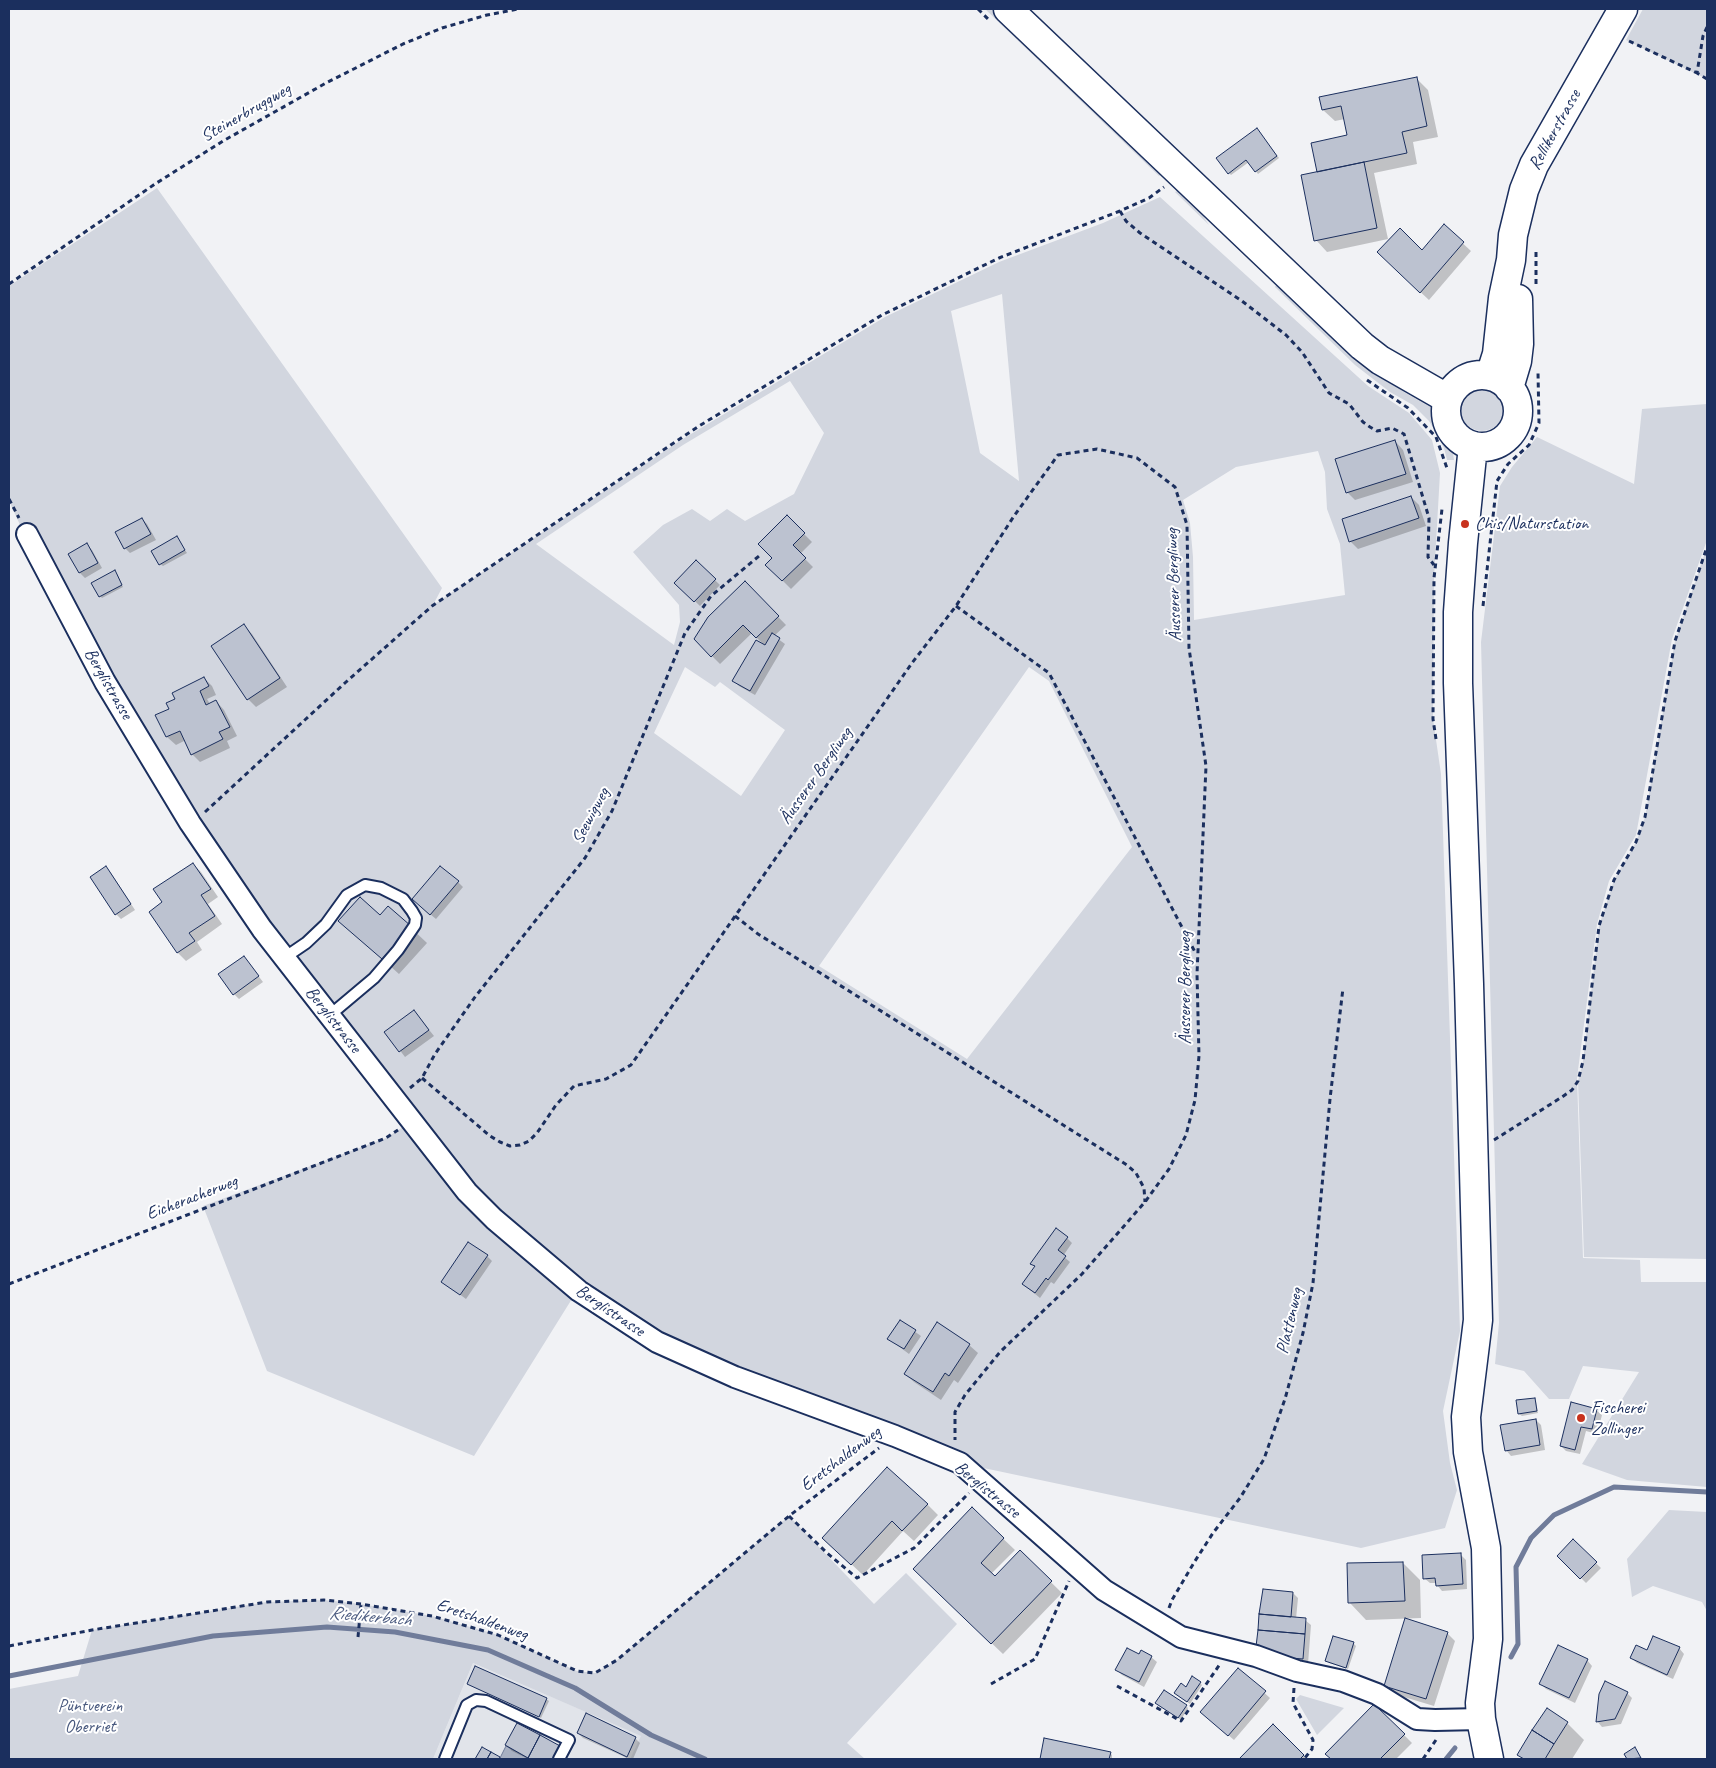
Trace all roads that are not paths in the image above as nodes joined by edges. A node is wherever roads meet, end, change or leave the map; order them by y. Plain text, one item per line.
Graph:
1 (1008, 9) edge
2 (1623, 9) edge
3 (1500, 382) junction
4 (1448, 399) junction
5 (1474, 446) junction
6 (27, 534) dead end
7 (284, 958) junction
8 (330, 1015) junction
9 (1481, 1719) junction
10 (445, 1759) edge
11 (559, 1759) edge
12 (1489, 1759) edge

1 - 4 main road
2 - 3 main road, Rellikerstrasse
3 - 4 main road
3 - 5 main road
4 - 5 main road
5 - 9 main road
6 - 7 street, Berglistrasse
7 - 8 street, Berglistrasse
7 - 8 lane
8 - 9 street, Berglistrasse
9 - 12 main road
10 - 11 lane

